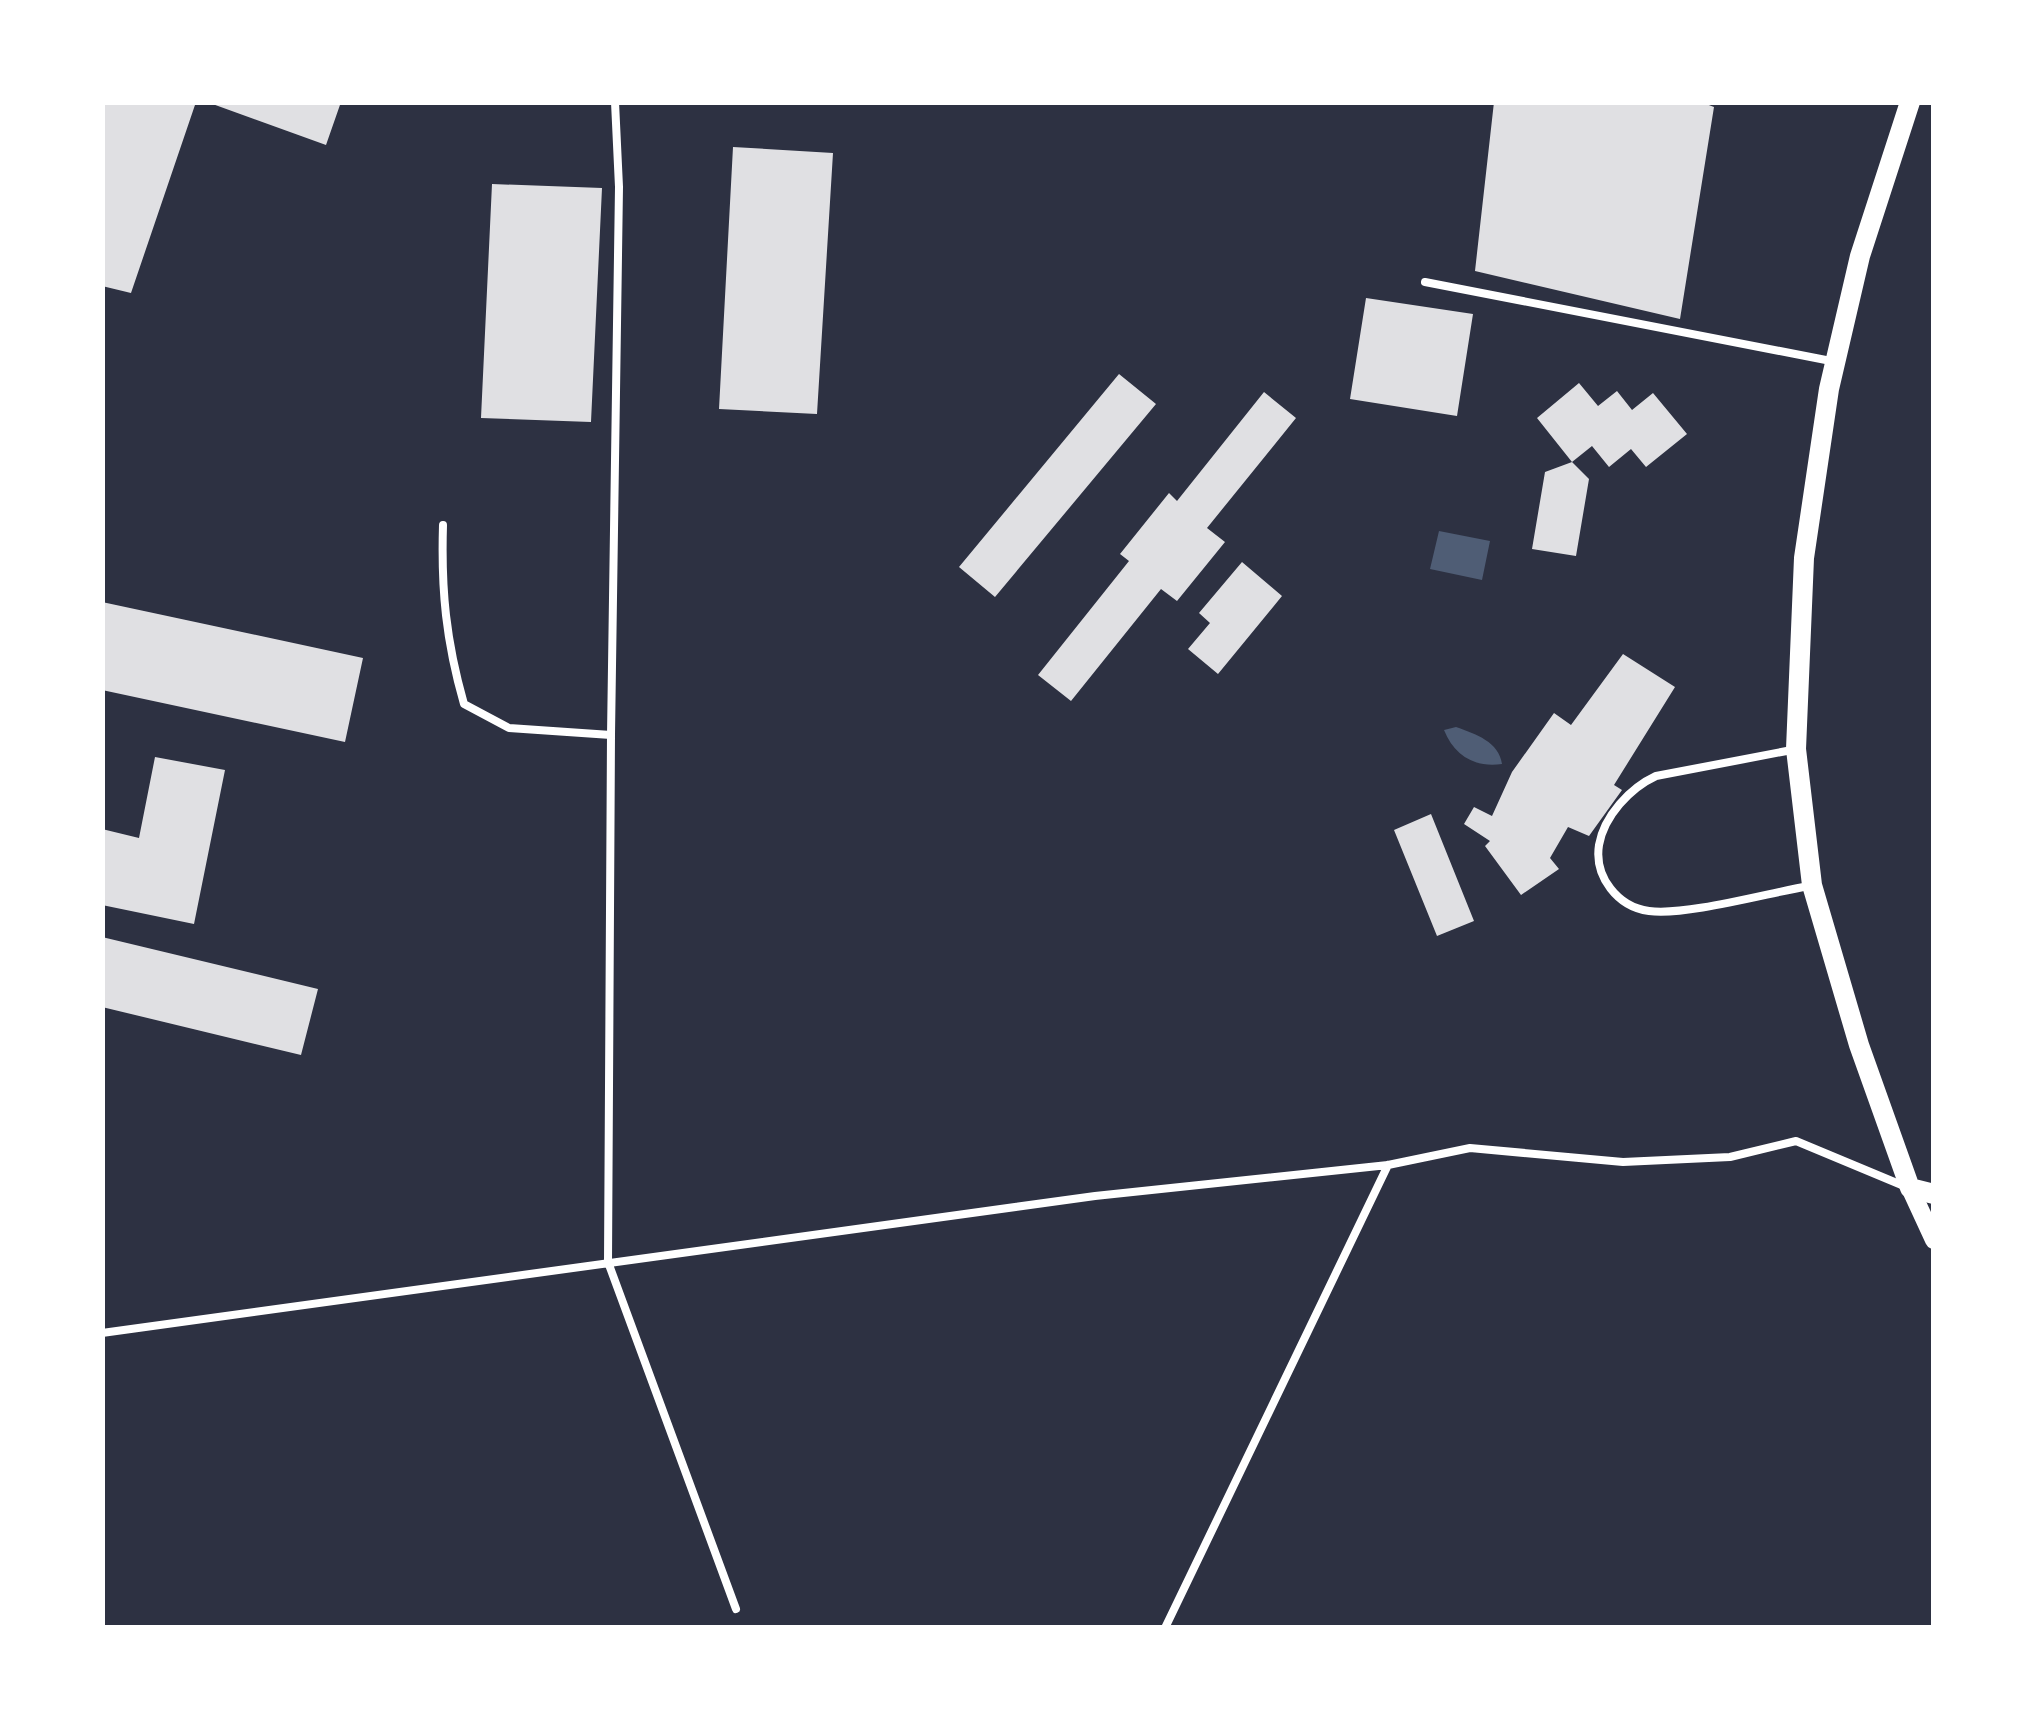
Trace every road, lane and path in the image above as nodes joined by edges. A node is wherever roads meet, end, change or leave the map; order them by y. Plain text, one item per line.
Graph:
1 (614, 102) edge
2 (1910, 102) edge
3 (1425, 282) dead end
4 (1836, 362) junction
5 (443, 525) dead end
6 (611, 735) junction
7 (1796, 750) junction
8 (1812, 885) junction
9 (1388, 1166) junction
10 (1910, 1188) junction
11 (1934, 1194) edge
12 (1934, 1240) edge
13 (608, 1262) junction
14 (102, 1333) edge
15 (736, 1608) dead end
16 (1165, 1628) edge

1 - 6 lane
2 - 4 main road
3 - 4 lane
4 - 7 main road
5 - 6 lane
6 - 13 lane
7 - 8 main road
7 - 8 lane
8 - 10 main road
9 - 10 lane
9 - 13 lane
9 - 16 lane
10 - 11 main road
10 - 12 street
13 - 14 lane
13 - 15 lane

